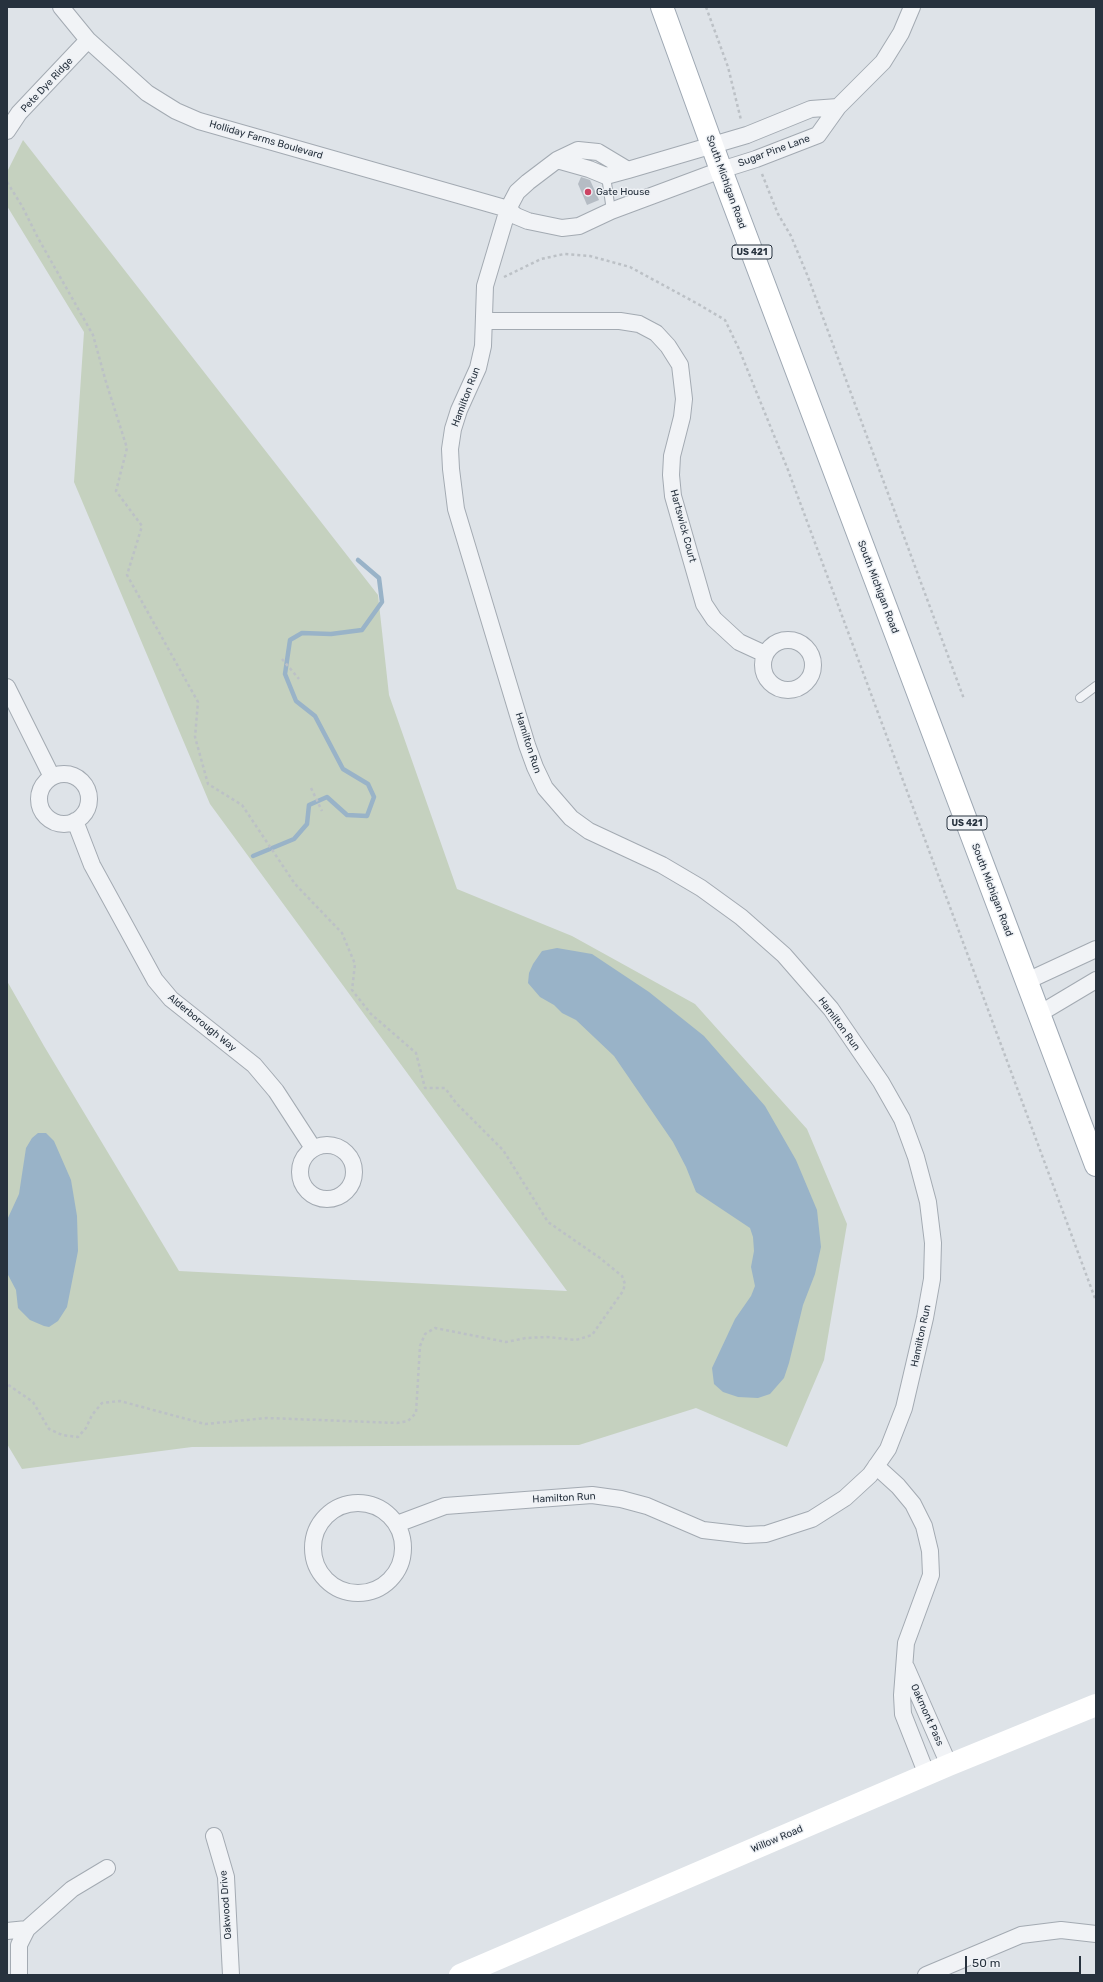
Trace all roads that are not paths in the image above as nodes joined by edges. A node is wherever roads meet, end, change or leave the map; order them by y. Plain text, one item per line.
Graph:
1 (61, 7) edge
2 (662, 7) edge
3 (912, 7) edge
4 (88, 40) junction
5 (838, 107) junction
6 (7, 131) edge
7 (712, 145) junction
8 (611, 158) junction
9 (557, 160) junction
10 (628, 170) junction
11 (721, 170) junction
12 (606, 176) junction
13 (508, 209) junction
14 (611, 211) junction
15 (485, 322) junction
16 (765, 654) dead end
17 (1096, 686) edge
18 (7, 687) edge
19 (1080, 698) dead end
20 (52, 777) junction
21 (75, 821) junction
22 (1096, 949) edge
23 (1096, 980) edge
24 (1027, 982) junction
25 (1039, 1014) junction
26 (314, 1148) dead end
27 (1096, 1165) edge
28 (876, 1466) junction
29 (397, 1524) junction
30 (905, 1666) junction
31 (1096, 1705) edge
32 (949, 1765) junction
33 (927, 1775) junction
34 (214, 1836) dead end
35 (107, 1868) dead end
36 (27, 1929) junction
37 (7, 1931) edge
38 (1096, 1934) edge
39 (19, 1975) edge
40 (231, 1975) edge
41 (460, 1975) edge
42 (926, 1975) edge

1 - 4 street, Holliday Farms Boulevard
2 - 7 main road, South Michigan Road / US 421
3 - 5 street, Sugar Pine Lane
4 - 6 street, Pete Dye Ridge
4 - 13 street, Holliday Farms Boulevard
5 - 7 street
5 - 11 street, Sugar Pine Lane
7 - 10 street
7 - 11 main road, South Michigan Road / US 421
8 - 9 street
8 - 10 street
8 - 12 lane
9 - 12 street
9 - 13 street
10 - 12 street
11 - 14 street, Holliday Farms Boulevard
11 - 24 main road, South Michigan Road / US 421
12 - 14 lane
13 - 14 street, Holliday Farms Boulevard
13 - 15 street, Hamilton Run
15 - 16 street, Hartswick Court
15 - 28 street, Hamilton Run
17 - 19 lane
18 - 20 street
20 - 21 street
20 - 21 street
21 - 26 street, Alderborough Way
22 - 24 street
23 - 25 street
24 - 25 main road, South Michigan Road / US 421
25 - 27 main road, South Michigan Road / US 421
28 - 29 street, Hamilton Run
28 - 30 street, Oakmont Pass
29 - 29 street
30 - 32 street, Oakmont Pass
30 - 33 street, Oakmont Pass
31 - 32 main road, Willow Road
32 - 33 main road, Willow Road
33 - 41 main road, Willow Road
34 - 40 street, Oakwood Drive
35 - 36 street
36 - 37 street
36 - 39 street
38 - 42 street

